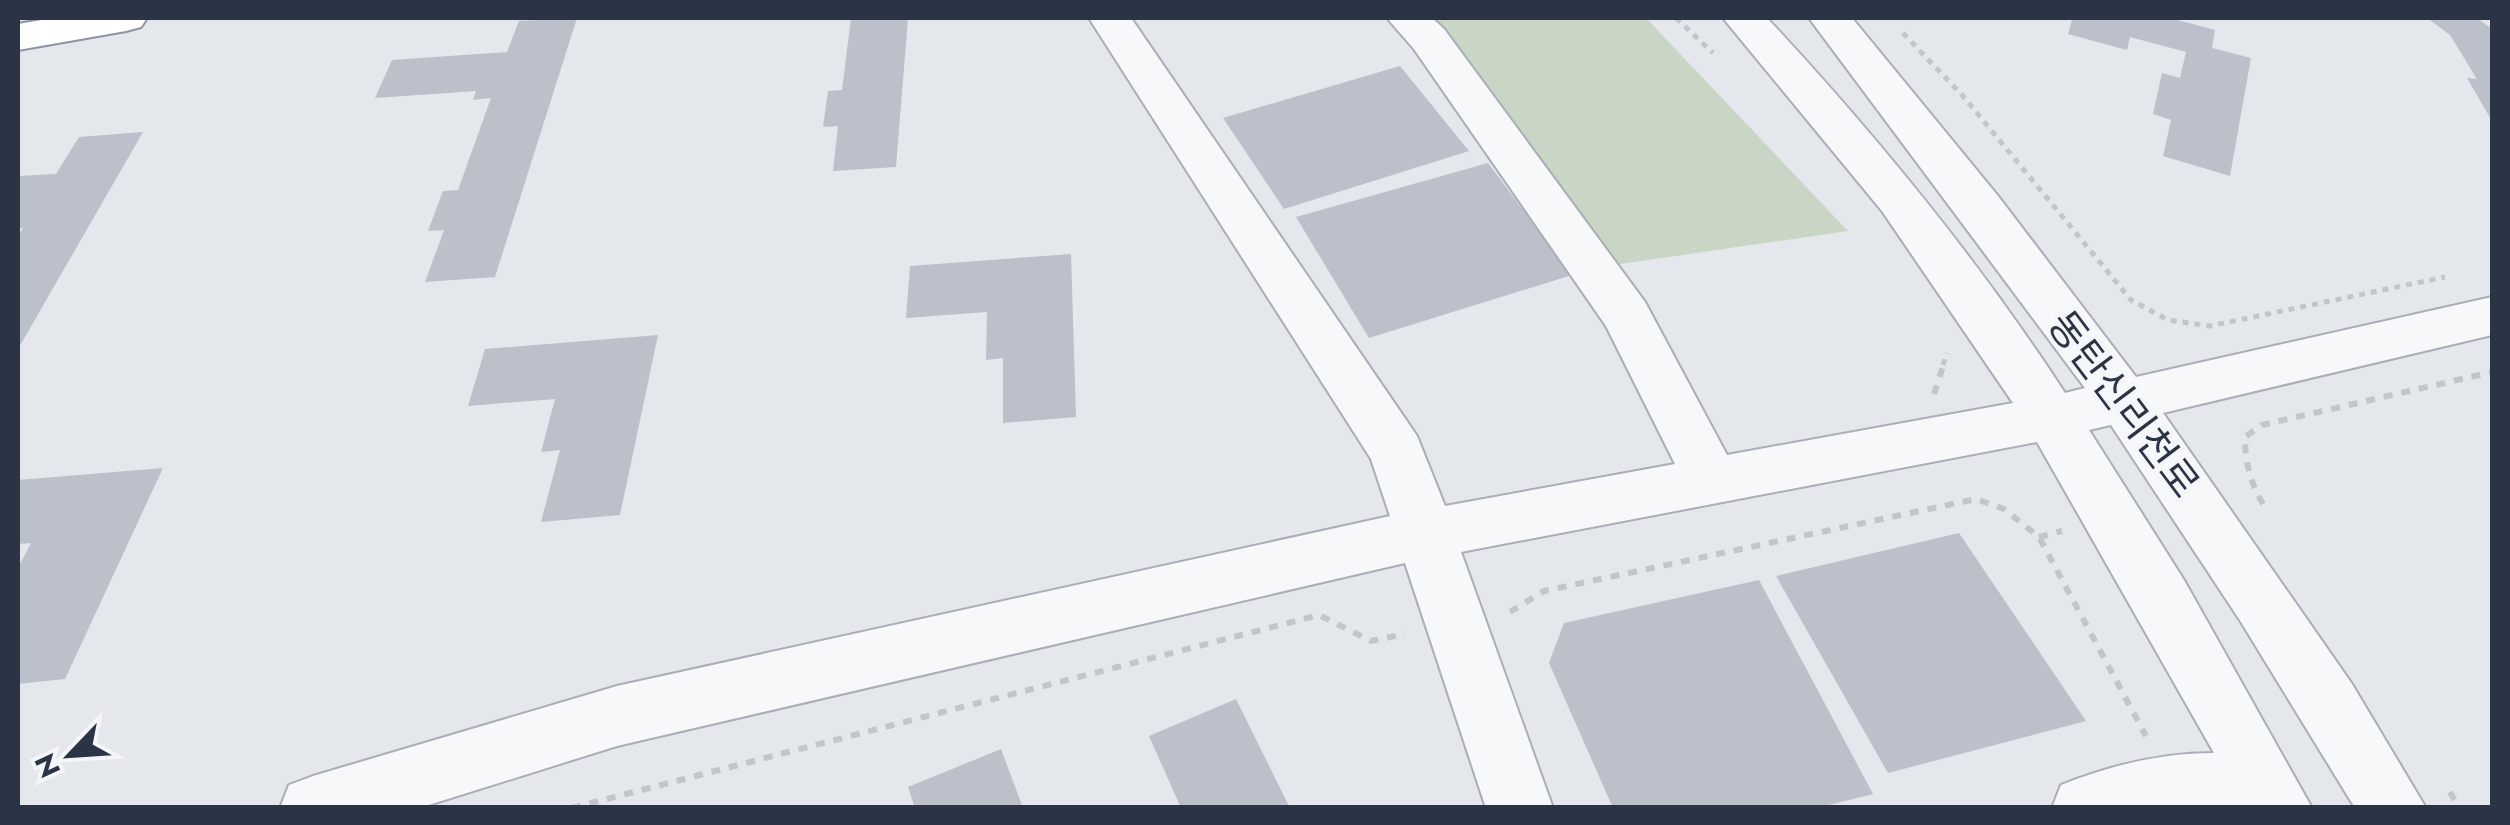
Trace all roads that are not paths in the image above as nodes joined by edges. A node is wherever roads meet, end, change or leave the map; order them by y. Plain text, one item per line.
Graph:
1 (78, 18) edge
2 (126, 18) edge
3 (1110, 18) edge
4 (1408, 18) edge
5 (1830, 18) edge
6 (18, 34) edge
7 (1730, 37) edge
8 (2492, 316) edge
9 (2125, 402) junction
10 (2049, 418) junction
11 (1712, 480) junction
12 (1423, 532) junction
13 (2272, 796) edge
14 (313, 808) edge
15 (1520, 808) edge
16 (2085, 808) edge
17 (2393, 808) edge

1 - 6 highway
2 - 6 highway
3 - 12 street
4 - 11 street
5 - 9 street, 동탄신리천로
7 - 10 street, 동탄신리천로
8 - 9 street
9 - 10 street
9 - 17 street, 동탄신리천로
10 - 11 street
10 - 13 street, 동탄신리천로
11 - 12 street
12 - 14 street
12 - 15 street
13 - 16 street

